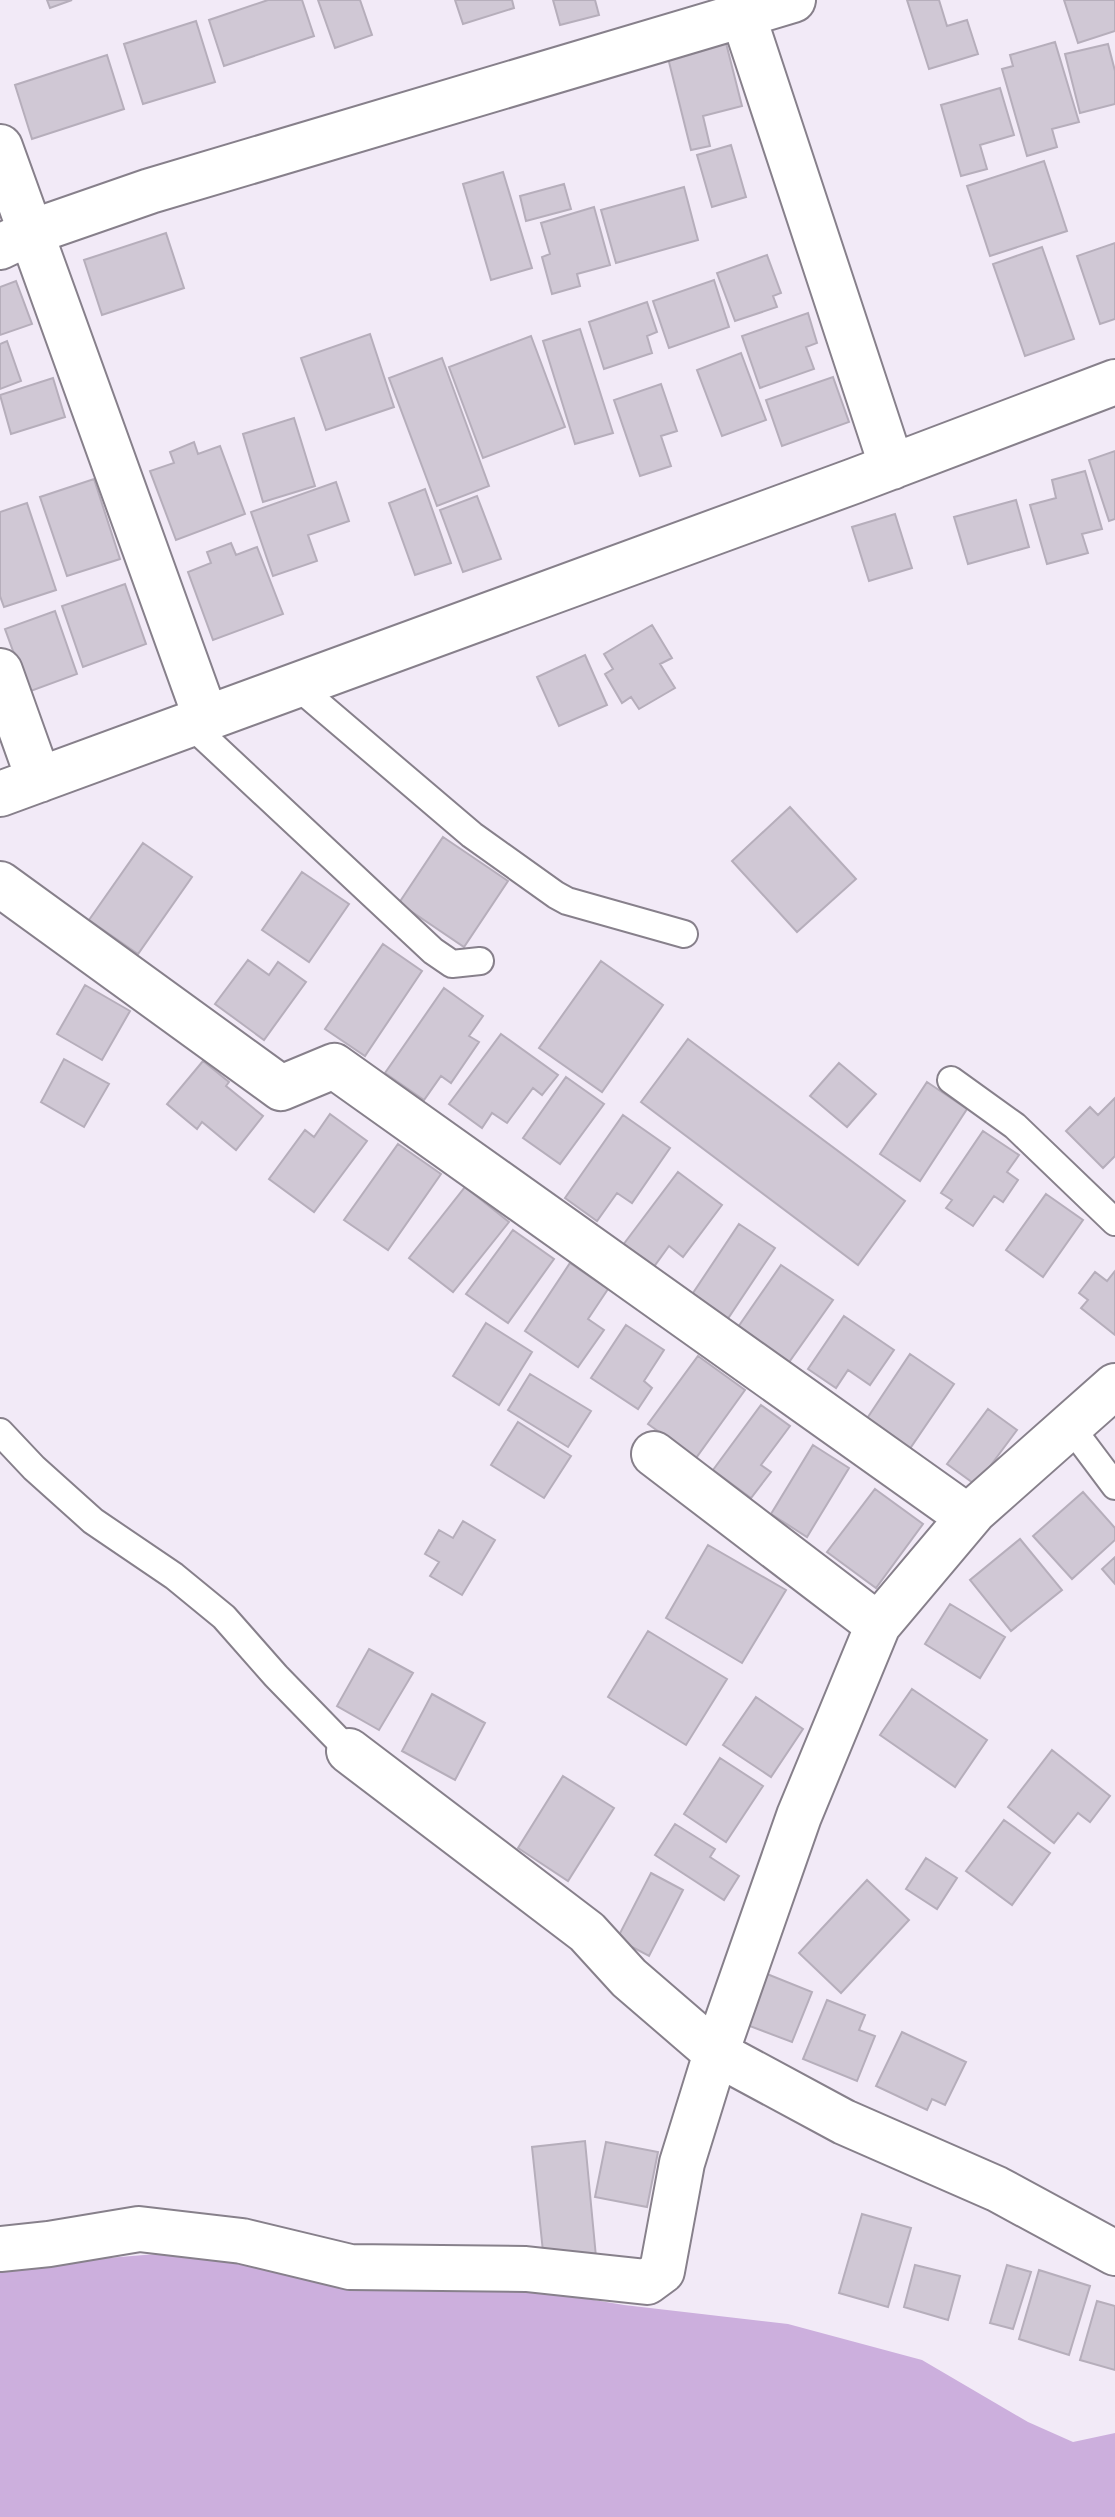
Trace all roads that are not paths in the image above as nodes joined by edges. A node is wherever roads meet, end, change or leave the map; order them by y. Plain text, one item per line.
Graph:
1 (793, 0) edge
2 (741, 8) edge
3 (0, 147) edge
4 (15, 240) edge
5 (1115, 382) edge
6 (892, 467) junction
7 (0, 671) edge
8 (296, 685) junction
9 (198, 721) junction
10 (19, 787) edge
11 (0, 884) edge
12 (684, 934) dead end
13 (480, 961) dead end
14 (951, 1080) dead end
15 (1115, 1222) edge
16 (1115, 1386) edge
17 (1070, 1426) junction
18 (0, 1432) edge
19 (654, 1454) dead end
20 (1115, 1486) edge
21 (968, 1517) junction
22 (878, 1625) junction
23 (349, 1751) joint
24 (716, 2053) junction
25 (0, 2249) edge
26 (1115, 2253) edge

1 - 2 street
2 - 4 street
2 - 6 street
3 - 4 street
4 - 9 street
5 - 6 street
6 - 8 street
7 - 10 street
8 - 9 street
8 - 12 lane
9 - 10 street
9 - 13 lane
11 - 21 street
14 - 15 lane
16 - 17 street
17 - 20 lane
17 - 21 street
18 - 23 lane
19 - 22 street
21 - 22 street
22 - 24 street
23 - 24 street
24 - 25 street
24 - 26 street

